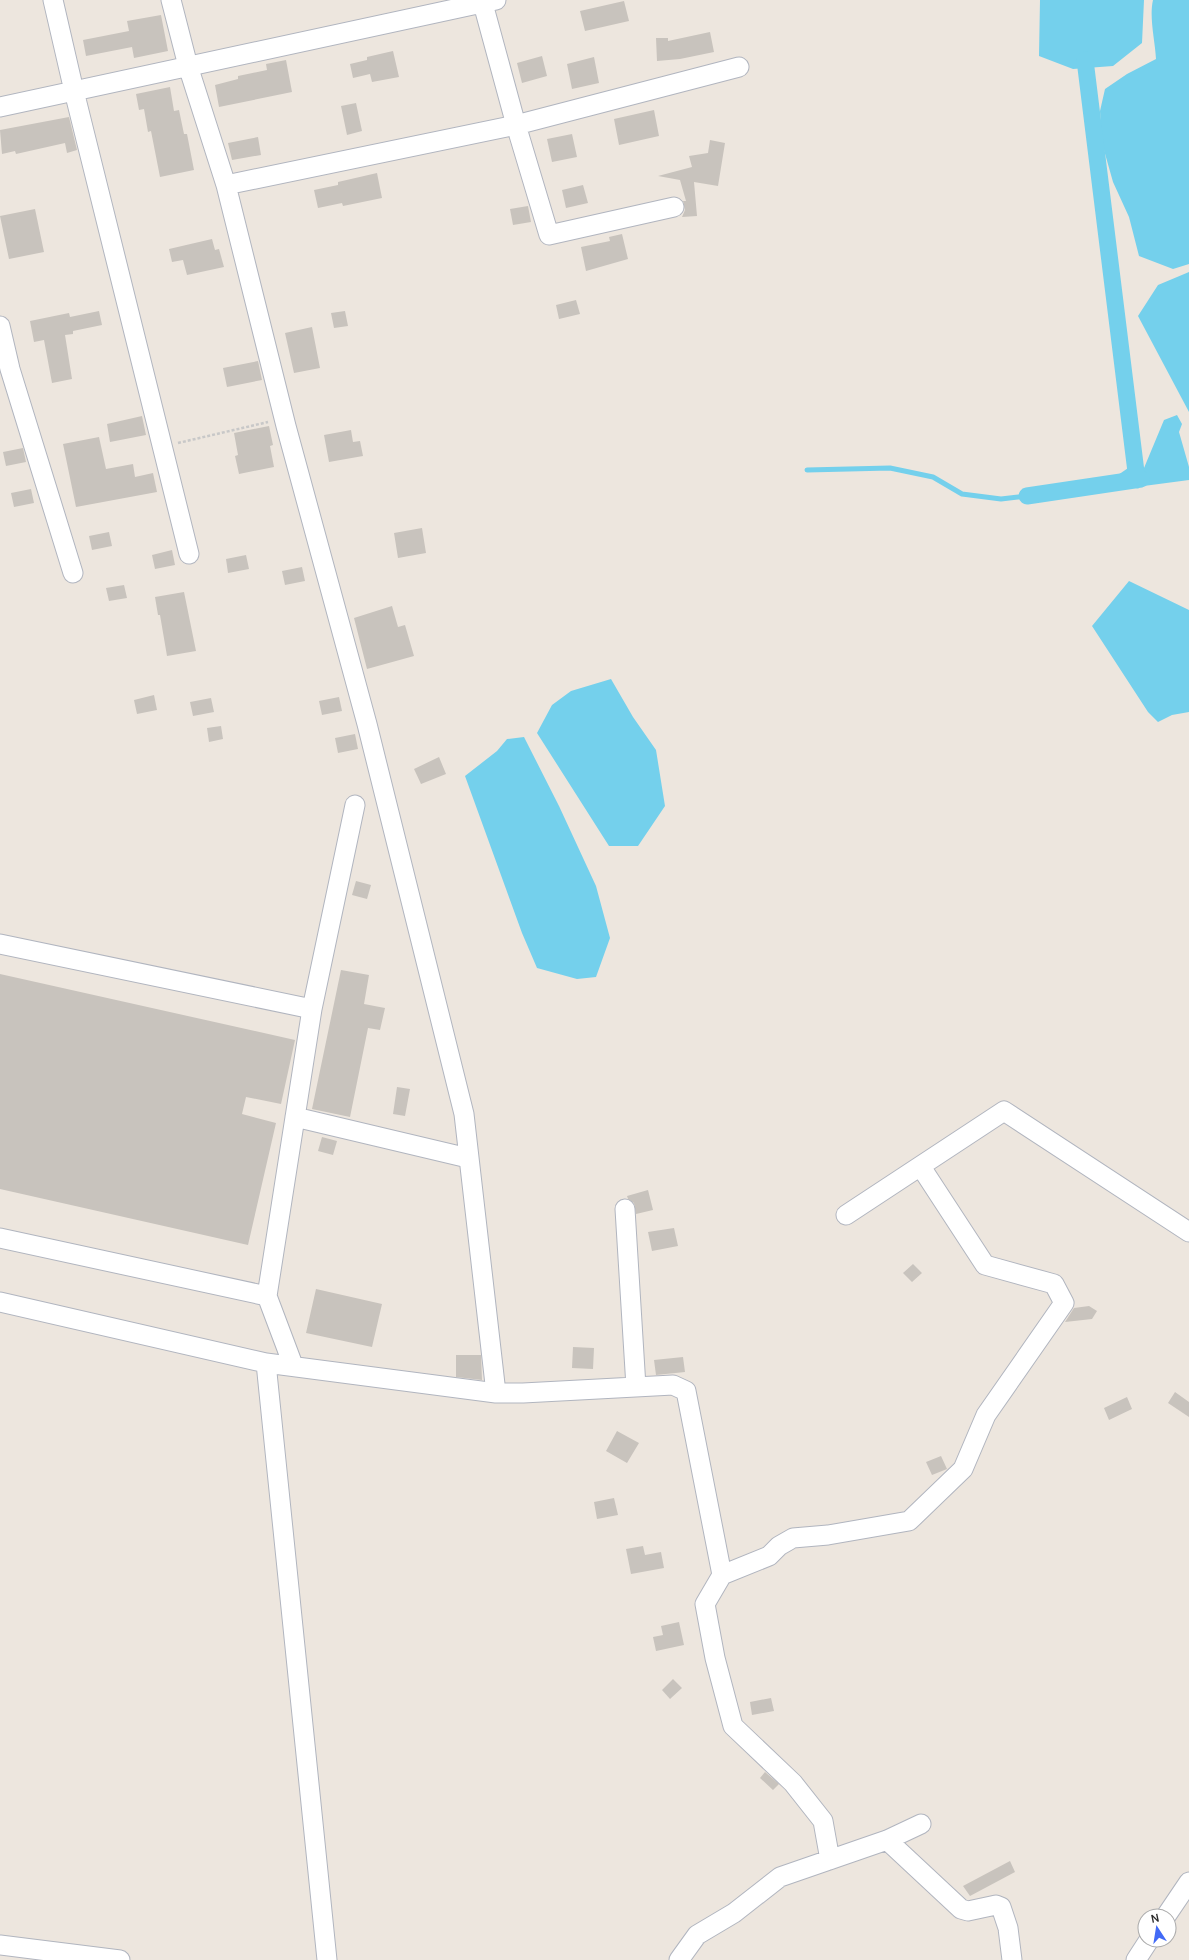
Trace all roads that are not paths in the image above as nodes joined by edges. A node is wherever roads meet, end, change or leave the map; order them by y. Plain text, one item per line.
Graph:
1 (53, 0) edge
2 (171, 0) edge
3 (487, 1) edge
4 (188, 66) junction
5 (739, 67) dead end
6 (74, 91) junction
7 (0, 106) edge
8 (516, 125) junction
9 (226, 185) junction
10 (674, 207) dead end
11 (0, 326) edge
12 (5, 372) edge
13 (189, 554) dead end
14 (72, 573) dead end
15 (354, 805) dead end
16 (0, 944) edge
17 (312, 1009) junction
18 (295, 1117) junction
19 (468, 1158) junction
20 (921, 1167) junction
21 (625, 1209) dead end
22 (846, 1215) dead end
23 (1189, 1232) edge
24 (0, 1238) edge
25 (267, 1296) junction
26 (0, 1302) edge
27 (266, 1363) junction
28 (293, 1366) junction
29 (636, 1387) junction
30 (496, 1393) junction
31 (722, 1575) junction
32 (921, 1824) dead end
33 (887, 1840) junction
34 (830, 1860) junction
35 (1189, 1882) edge
36 (1171, 1908) edge
37 (0, 1945) edge
38 (1144, 1948) edge
39 (120, 1960) edge
40 (327, 1960) edge
41 (679, 1960) edge
42 (1012, 1960) edge
43 (1136, 1960) edge

1 - 6 street
2 - 4 street
3 - 4 street
3 - 8 street
4 - 6 street
4 - 9 street
5 - 8 street
6 - 7 street
6 - 13 street
8 - 9 street
8 - 10 street
9 - 19 street
11 - 12 street
12 - 14 street
15 - 17 street
16 - 17 street
17 - 18 street
18 - 19 street
18 - 25 street
19 - 30 street
20 - 22 street
20 - 23 street
20 - 31 street
21 - 29 street
24 - 25 street
25 - 28 street
26 - 27 street
27 - 28 street
27 - 40 street
28 - 30 street
29 - 30 street
29 - 31 street
31 - 34 street
32 - 33 street
33 - 34 street
33 - 42 street
34 - 41 street
35 - 36 street
37 - 39 street
38 - 43 street

